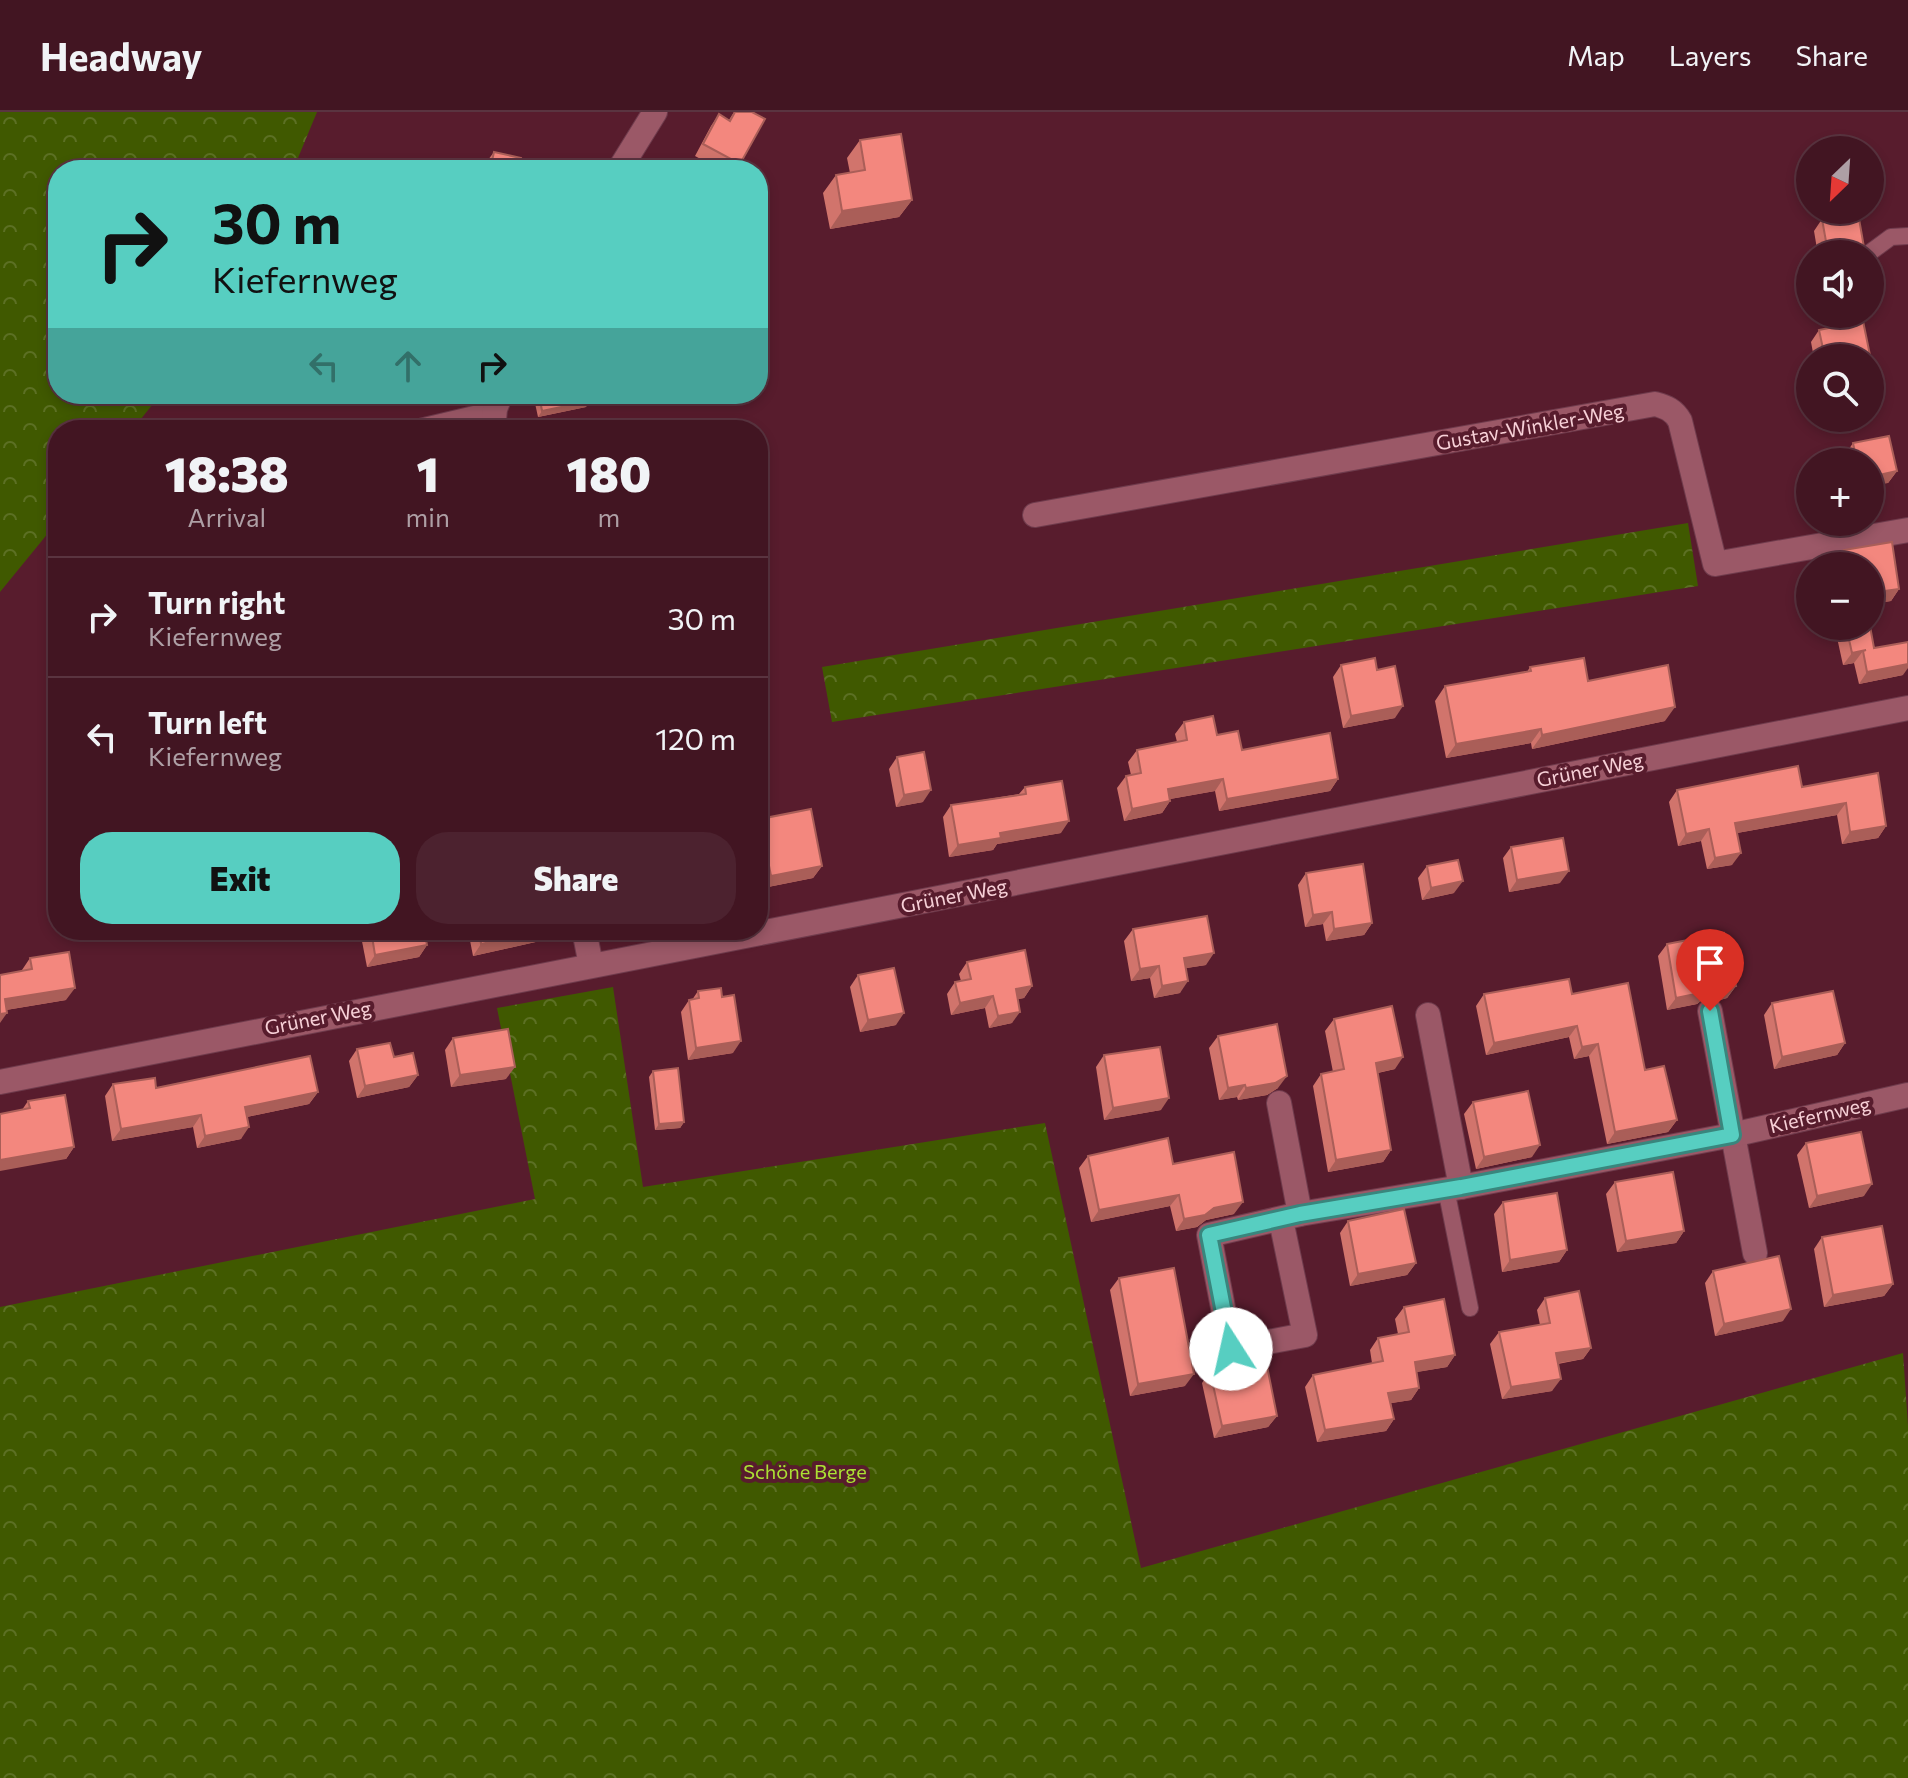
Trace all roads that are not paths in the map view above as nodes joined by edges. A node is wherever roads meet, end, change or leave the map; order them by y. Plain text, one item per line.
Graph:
1 (655, 112) edge
2 (625, 160) edge
3 (1908, 236) edge
4 (1884, 242) edge
5 (497, 411) edge
6 (454, 420) edge
7 (1035, 515) dead end
8 (1908, 530) edge
9 (1908, 708) edge
10 (768, 930) edge
11 (586, 940) edge
12 (719, 940) edge
13 (591, 965) junction
14 (1710, 1011) dead end
15 (1428, 1015) dead end
16 (0, 1082) edge
17 (1908, 1095) edge
18 (1279, 1103) dead end
19 (1732, 1135) junction
20 (1454, 1188) junction
21 (1290, 1217) junction
22 (1755, 1253) dead end
23 (1470, 1308) dead end

1 - 2 street
3 - 4 lane
5 - 6 lane
7 - 8 street, Gustav-Winkler-Weg
9 - 10 street, Grüner Weg
11 - 13 street
12 - 13 street, Grüner Weg
13 - 16 street, Grüner Weg
14 - 19 street
15 - 20 street
17 - 19 street, Kiefernweg
18 - 21 street, Kiefernweg
19 - 20 street, Kiefernweg
19 - 22 street
20 - 21 street, Kiefernweg
20 - 23 lane
21 - 21 street, Kiefernweg

